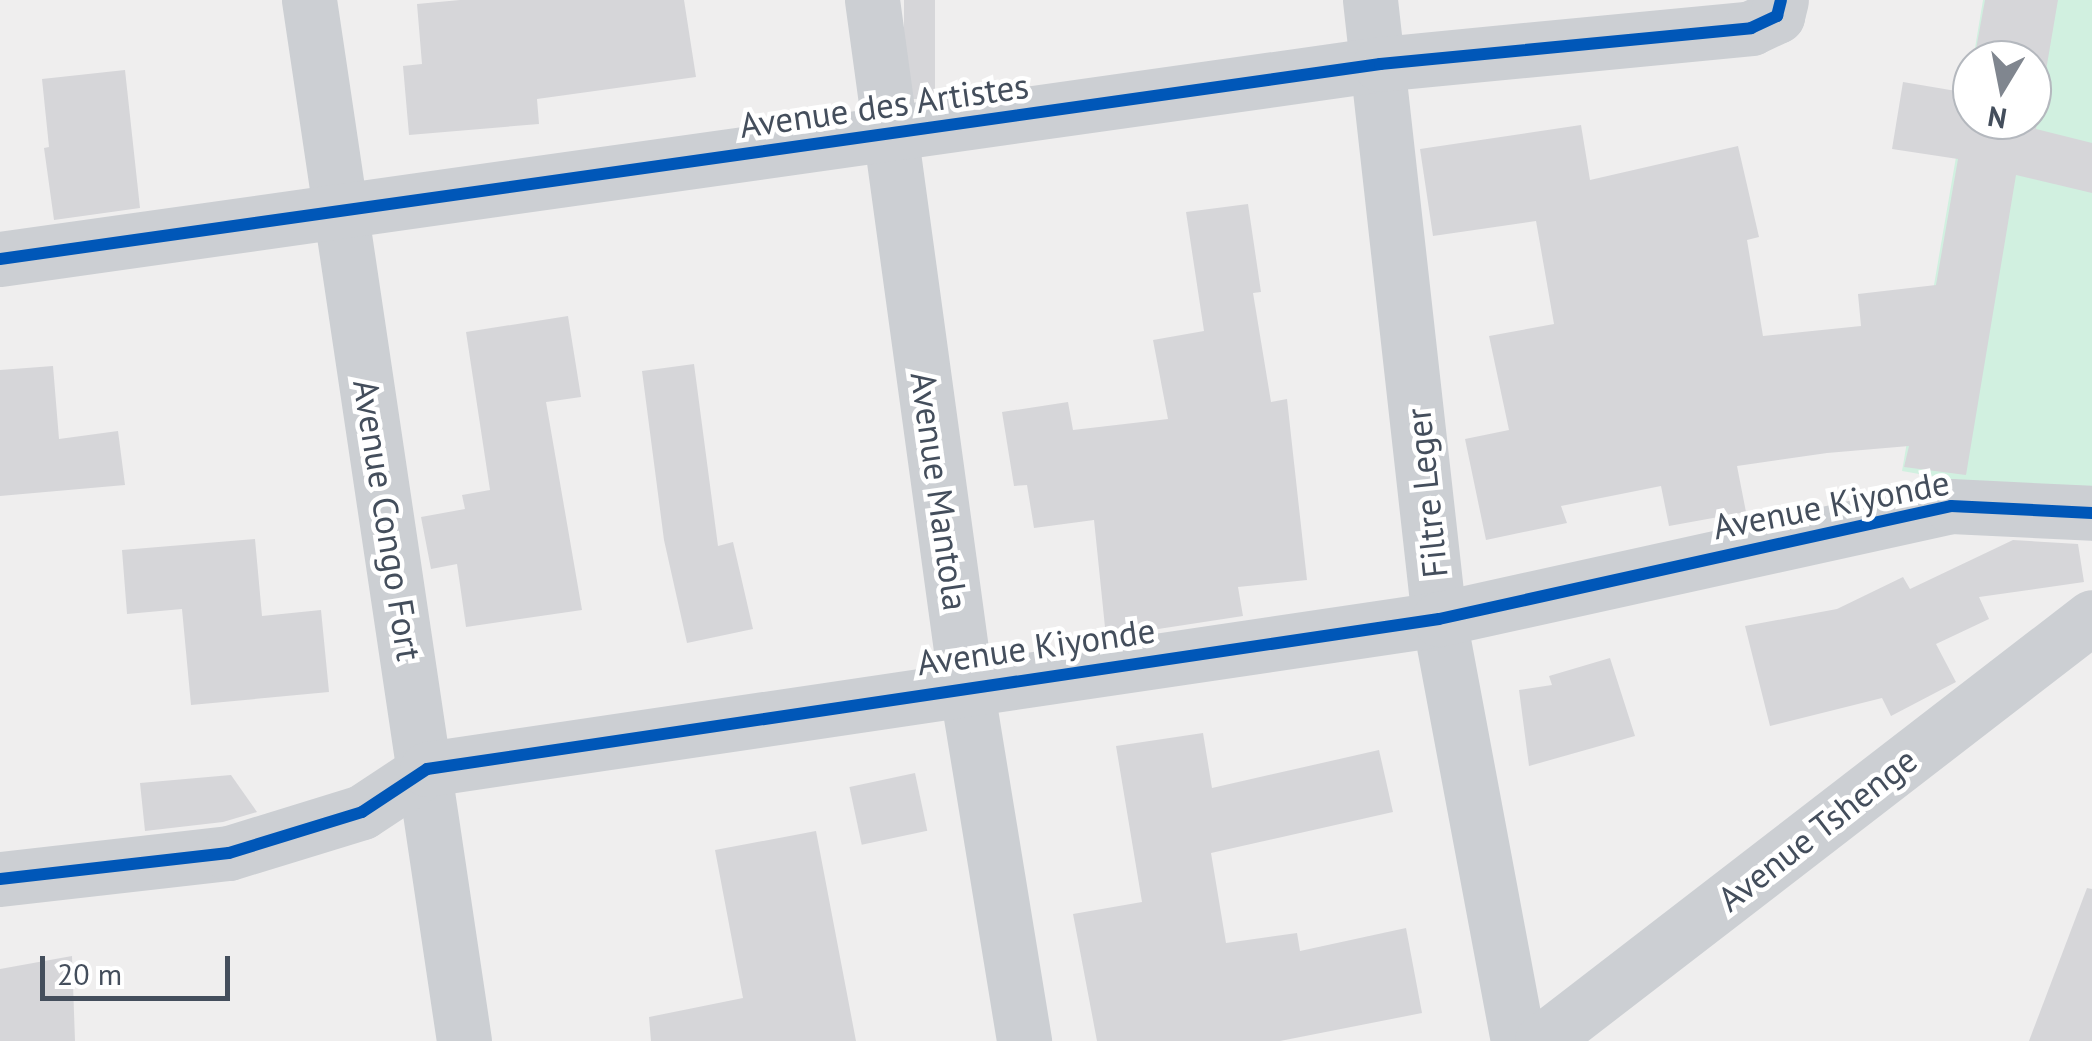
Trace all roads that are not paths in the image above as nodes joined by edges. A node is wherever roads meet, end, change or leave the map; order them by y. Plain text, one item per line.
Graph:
1 (309, 0) edge
2 (872, 0) edge
3 (1370, 0) edge
4 (1779, 8) edge
5 (1380, 64) junction
6 (890, 135) junction
7 (339, 212) junction
8 (0, 259) edge
9 (2092, 513) edge
10 (2092, 617) edge
11 (1440, 619) junction
12 (966, 686) junction
13 (427, 768) junction
14 (0, 880) edge
15 (464, 1041) edge
16 (1024, 1041) edge
17 (1518, 1041) edge
18 (1542, 1041) edge

1 - 7 street, Avenue Congo Fort
2 - 6 street, Avenue Mantola
3 - 5 street, Filtre Leger
4 - 5 street, Avenue des Artistes
5 - 6 street, Avenue des Artistes
5 - 11 street, Filtre Leger
6 - 7 street, Avenue des Artistes
6 - 12 street, Avenue Mantola
7 - 8 street, Avenue des Artistes
7 - 13 street, Avenue Congo Fort
9 - 11 street, Avenue Kiyonde
10 - 18 street, Avenue Tshenge
11 - 12 street, Avenue Kiyonde
11 - 17 street, Filtre Leger
12 - 13 street, Avenue Kiyonde
12 - 16 street, Avenue Mantola
13 - 14 street, Avenue Kiyonde
13 - 15 street, Avenue Congo Fort

